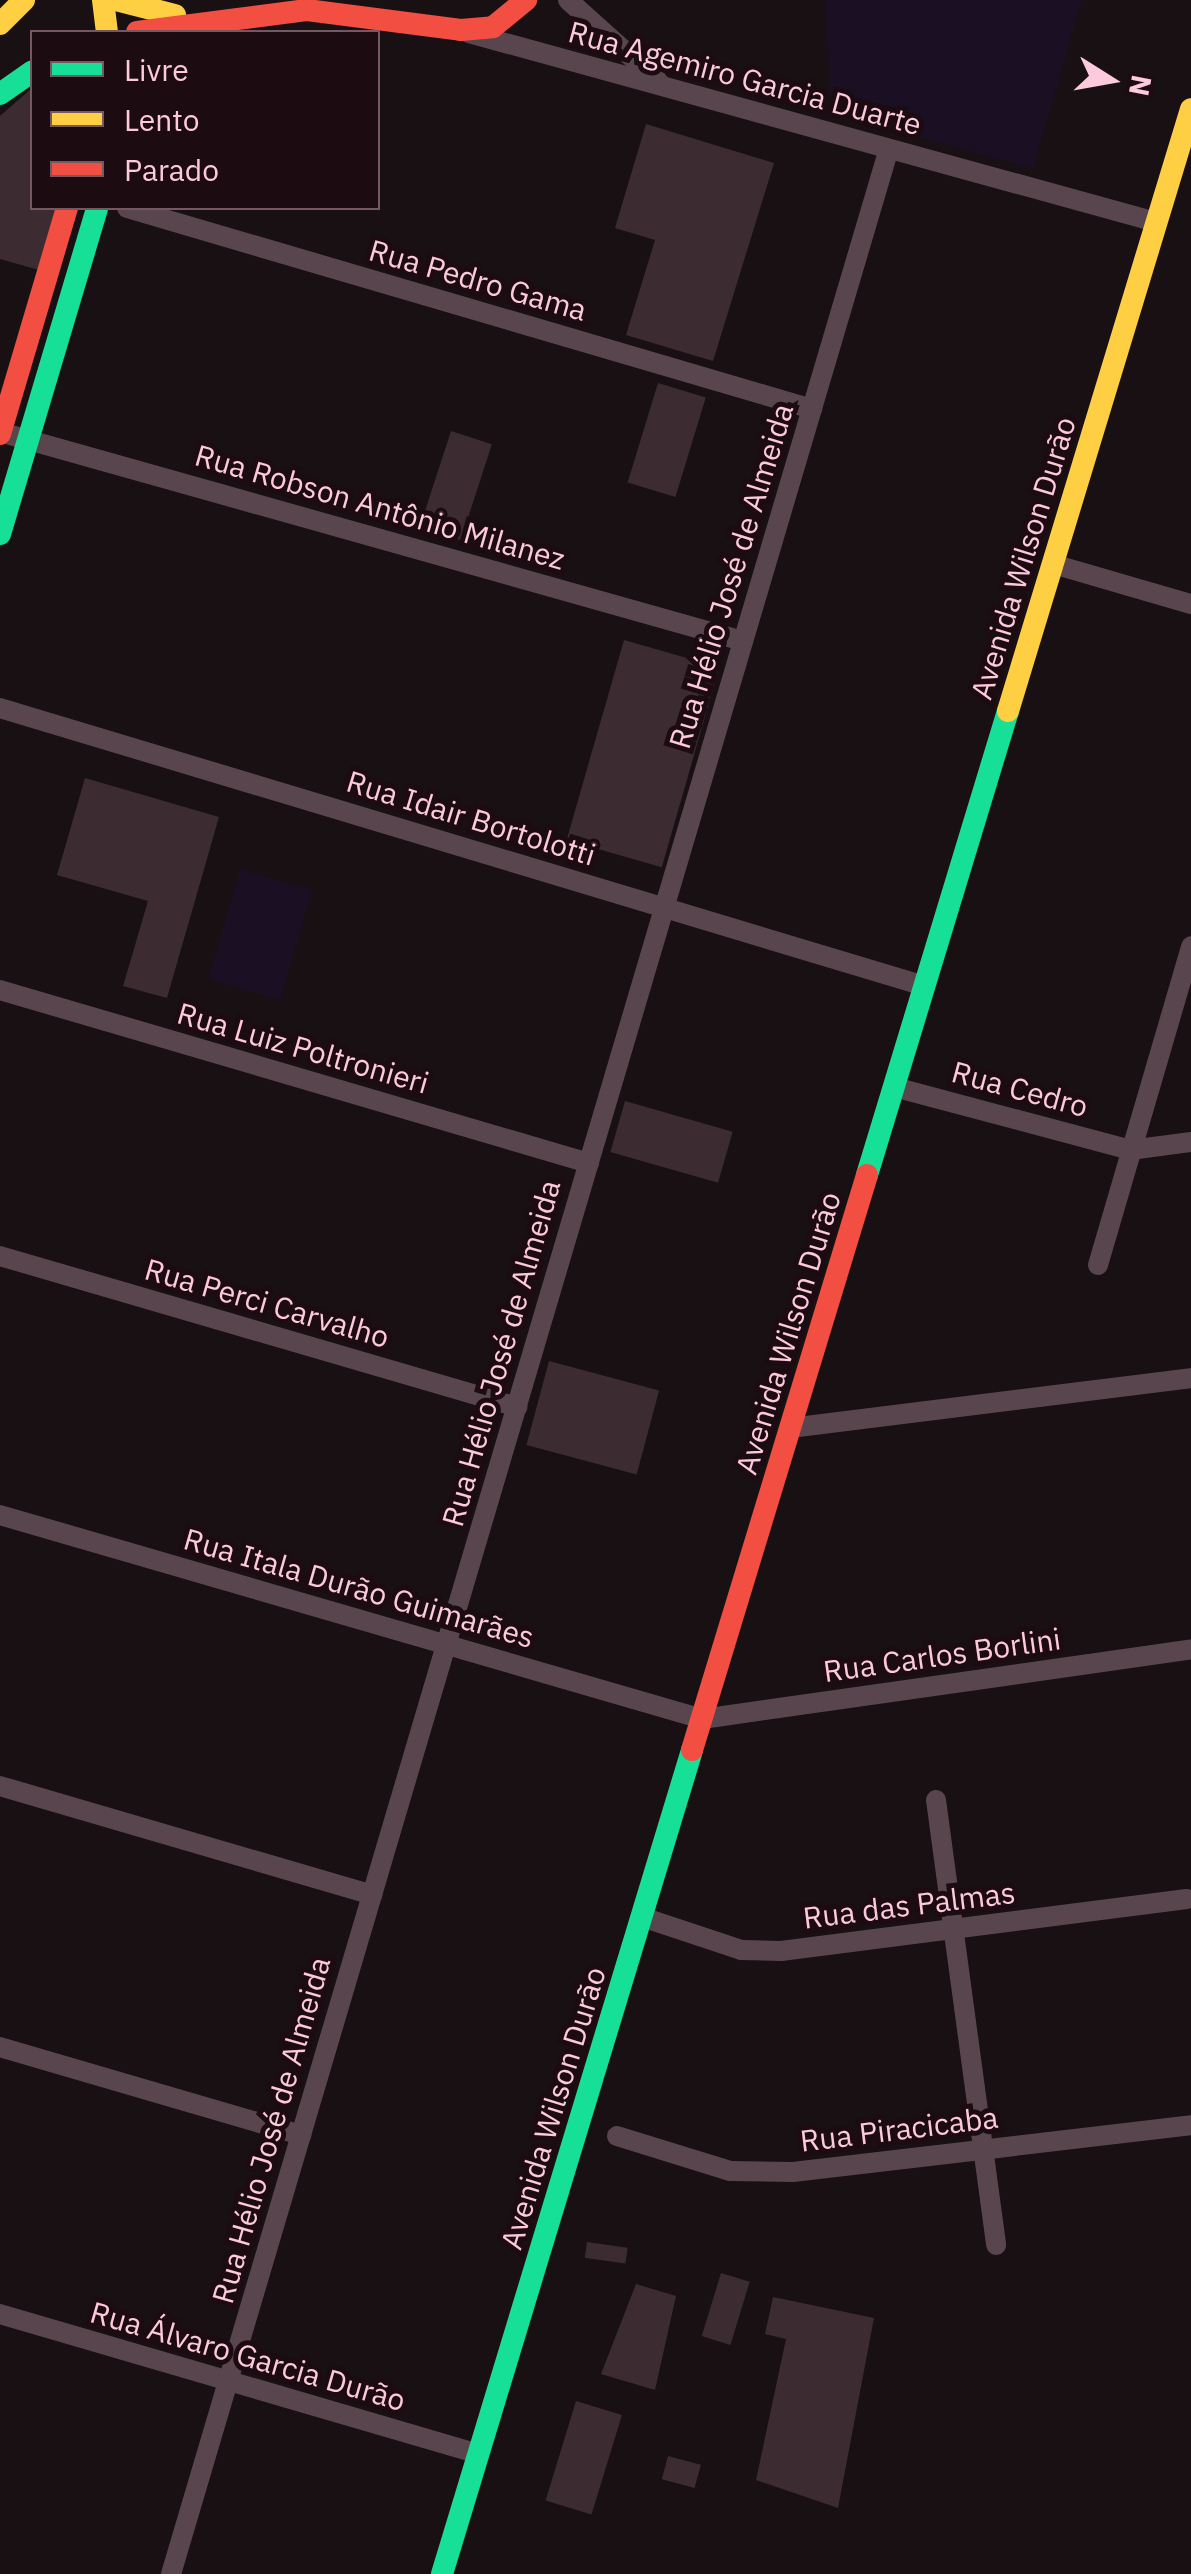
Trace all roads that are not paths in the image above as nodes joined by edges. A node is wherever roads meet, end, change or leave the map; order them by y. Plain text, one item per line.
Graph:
1 (24, 0) edge
2 (103, 0) edge
3 (116, 0) edge
4 (526, 0) edge
5 (568, 0) edge
6 (248, 14) junction
7 (218, 15) junction
8 (0, 24) edge
9 (107, 30) edge
10 (147, 30) edge
11 (206, 30) edge
12 (461, 30) junction
13 (30, 73) edge
14 (668, 88) junction
15 (0, 94) edge
16 (1191, 109) edge
17 (889, 149) junction
18 (66, 210) edge
19 (95, 210) edge
20 (135, 210) edge
21 (1156, 222) junction
22 (812, 409) junction
23 (0, 433) edge
24 (28, 439) junction
25 (0, 534) edge
26 (1053, 564) junction
27 (1191, 604) edge
28 (744, 641) junction
29 (0, 708) edge
30 (664, 908) junction
31 (1191, 946) edge
32 (924, 986) junction
33 (0, 990) edge
34 (894, 1087) junction
35 (1191, 1142) edge
36 (1130, 1150) junction
37 (589, 1163) junction
38 (0, 1256) edge
39 (1098, 1265) dead end
40 (1191, 1378) edge
41 (516, 1407) junction
42 (790, 1428) junction
43 (0, 1515) edge
44 (446, 1645) junction
45 (1191, 1650) edge
46 (702, 1719) junction
47 (0, 1786) edge
48 (936, 1800) dead end
49 (372, 1896) junction
50 (1187, 1899) dead end
51 (642, 1918) junction
52 (955, 1930) junction
53 (0, 2047) edge
54 (1191, 2125) edge
55 (301, 2135) junction
56 (617, 2136) dead end
57 (983, 2150) junction
58 (996, 2245) dead end
59 (0, 2314) edge
60 (228, 2381) junction
61 (478, 2454) junction
62 (171, 2574) edge
63 (442, 2574) edge

1 - 8 street
2 - 9 street
3 - 7 street
4 - 12 street
5 - 14 street
6 - 7 street, Rua Agemiro Garcia Duarte
6 - 11 street
6 - 12 street, Rua Agemiro Garcia Duarte
7 - 10 street, Rua Agemiro Garcia Duarte
12 - 14 street, Rua Agemiro Garcia Duarte
13 - 15 street
14 - 17 street, Rua Agemiro Garcia Duarte
16 - 21 street, Avenida Wilson Durão
17 - 21 street, Rua Agemiro Garcia Duarte
17 - 22 street, Rua Hélio José de Almeida
18 - 23 street
19 - 24 street
20 - 22 street, Rua Pedro Gama
21 - 26 street, Avenida Wilson Durão
22 - 28 street, Rua Hélio José de Almeida
23 - 24 street, Rua Robson Antônio Milanez
24 - 25 street
24 - 28 street, Rua Robson Antônio Milanez
26 - 27 street
26 - 32 street, Avenida Wilson Durão
28 - 30 street, Rua Hélio José de Almeida
29 - 30 street, Rua Idair Bortolotti
30 - 32 street, Rua Idair Bortolotti
30 - 37 street, Rua Hélio José de Almeida
31 - 36 street
32 - 34 street, Avenida Wilson Durão
33 - 37 street, Rua Luiz Poltronieri
34 - 36 street, Rua Cedro
34 - 42 street, Avenida Wilson Durão
35 - 36 street
36 - 39 street
37 - 41 street, Rua Hélio José de Almeida
38 - 41 street, Rua Perci Carvalho
40 - 42 street
41 - 44 street, Rua Hélio José de Almeida
42 - 46 street, Avenida Wilson Durão
43 - 44 street, Rua Itala Durão Guimarães
44 - 46 street, Rua Itala Durão Guimarães
44 - 49 street, Rua Hélio José de Almeida
45 - 46 street, Rua Carlos Borlini
46 - 51 street, Avenida Wilson Durão
47 - 49 street
48 - 52 street
49 - 55 street, Rua Hélio José de Almeida
50 - 52 street, Rua das Palmas
51 - 52 street, Rua das Palmas
51 - 61 street, Avenida Wilson Durão
52 - 57 street
53 - 55 street
54 - 57 street, Rua Piracicaba
55 - 60 street, Rua Hélio José de Almeida
56 - 57 street, Rua Piracicaba
57 - 58 street
59 - 60 street, Rua Álvaro Garcia Durão
60 - 61 street, Rua Álvaro Garcia Durão
60 - 62 street, Rua Hélio José de Almeida
61 - 63 street, Avenida Wilson Durão

